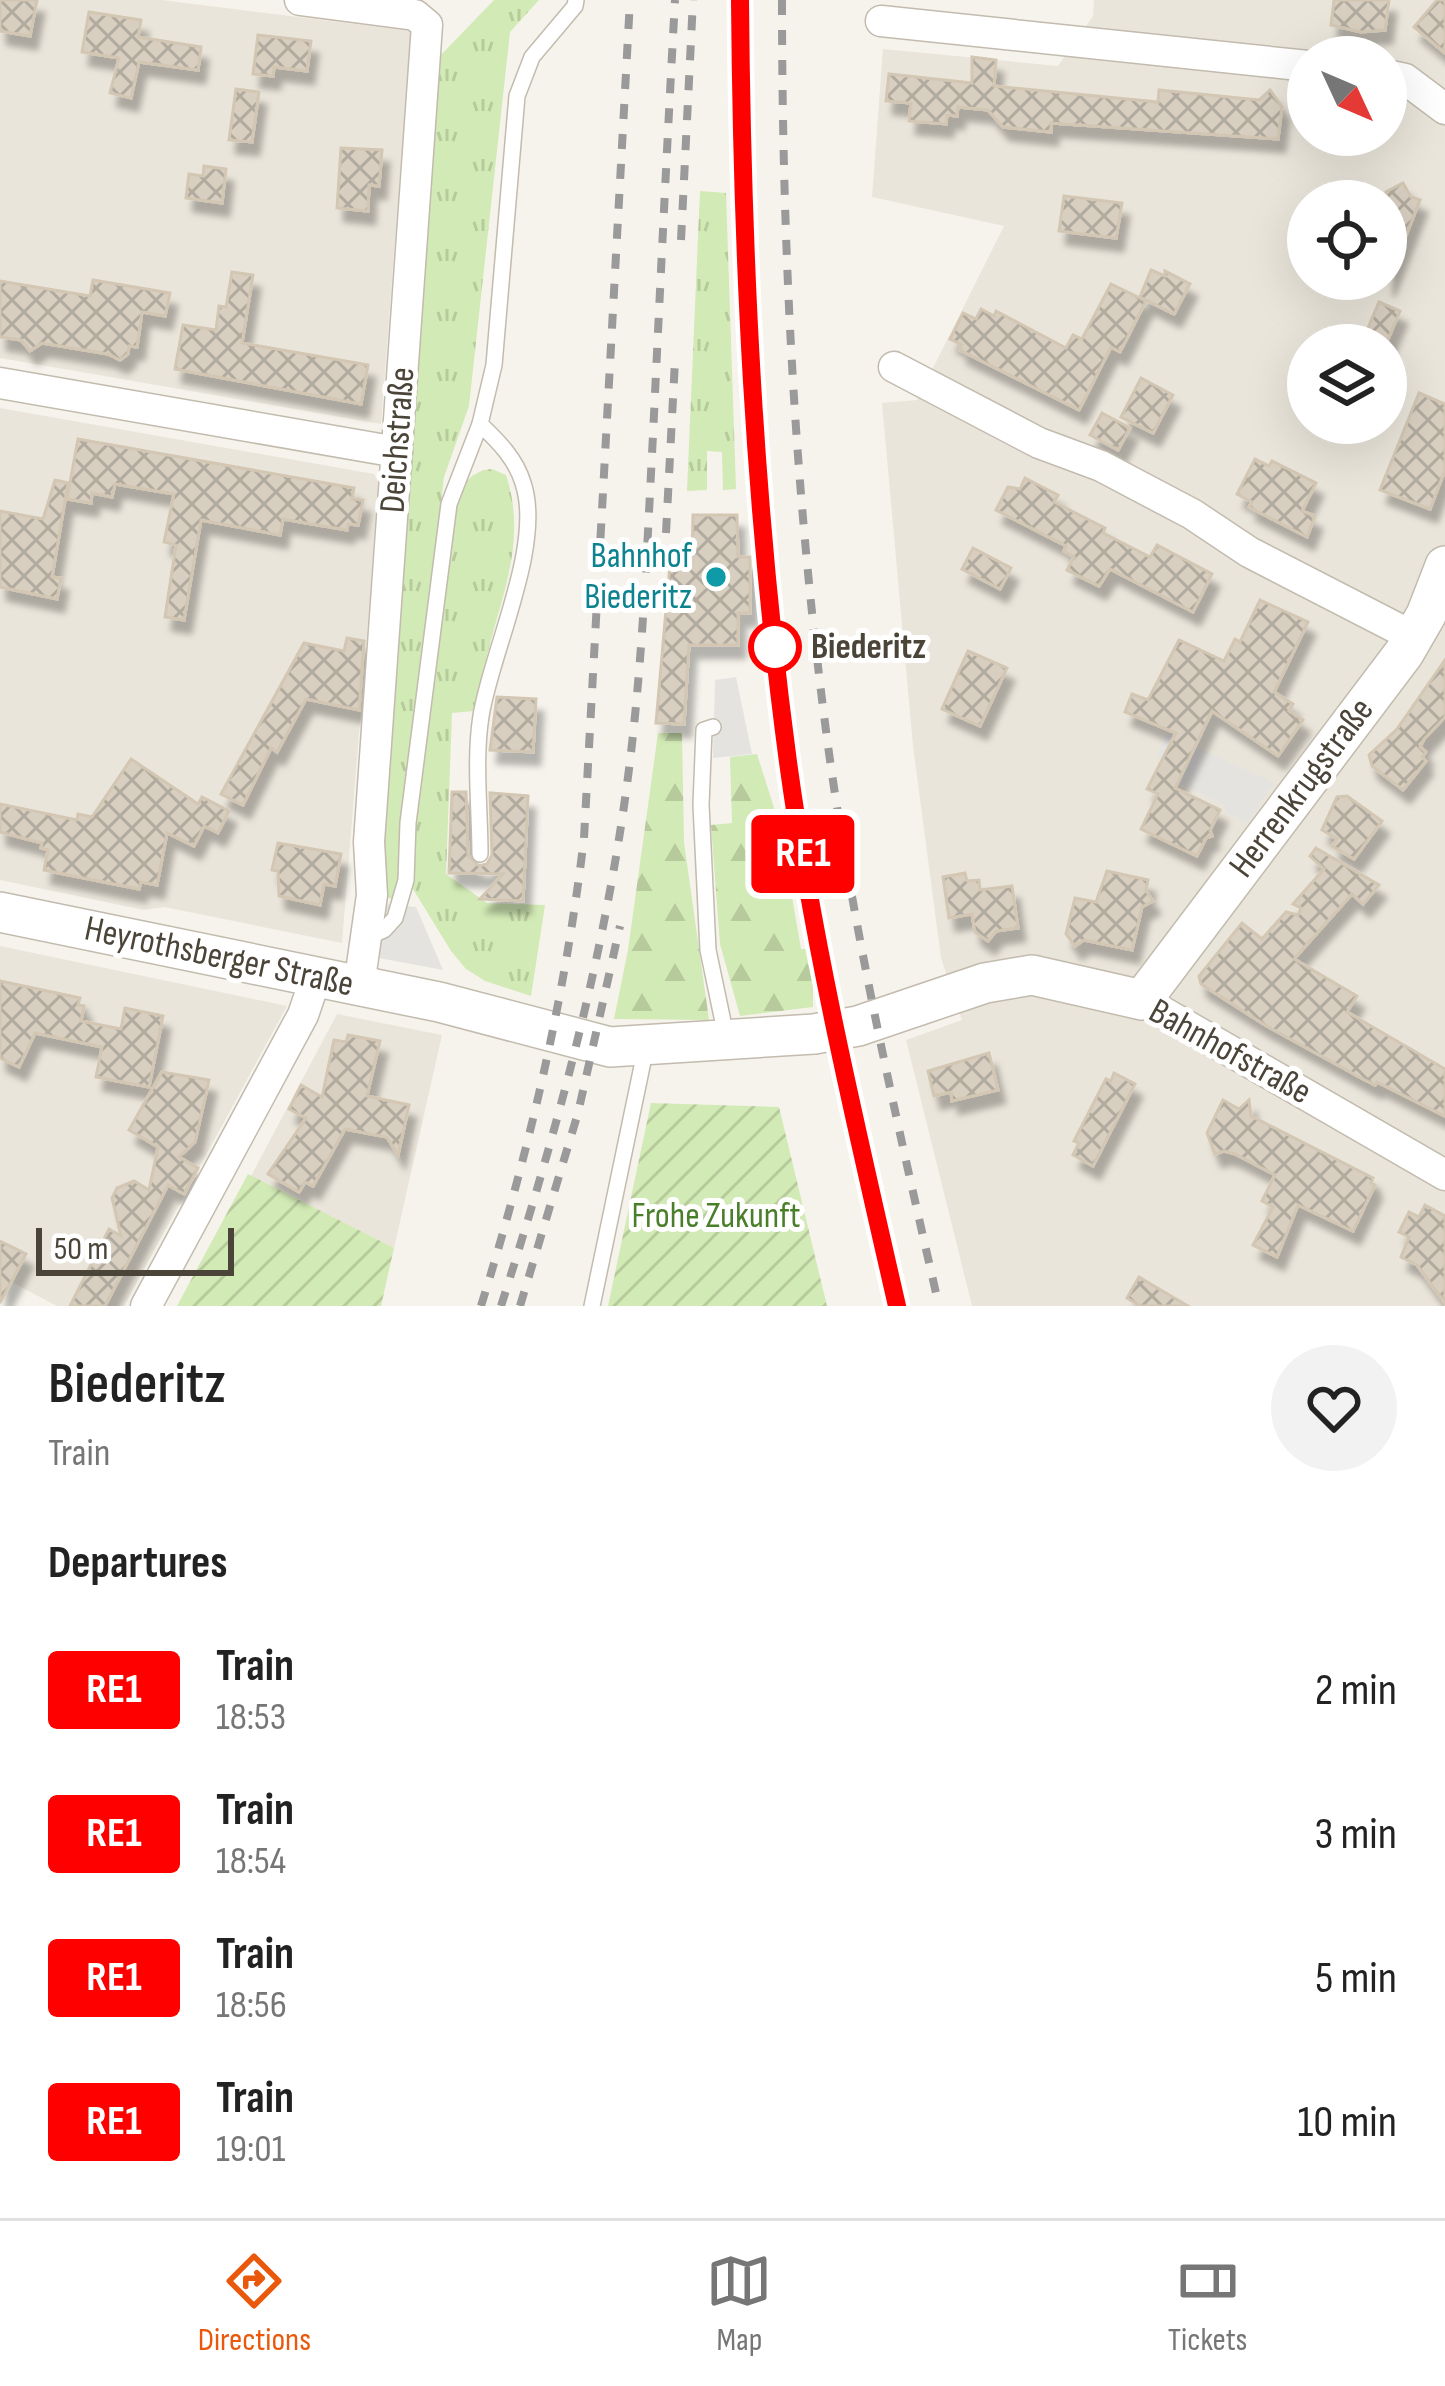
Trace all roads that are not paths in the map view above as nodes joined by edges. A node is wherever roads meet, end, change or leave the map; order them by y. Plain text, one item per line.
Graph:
1 (300, 0) edge
2 (575, 0) edge
3 (881, 21) dead end
4 (1287, 64) edge
5 (1407, 80) edge
6 (1445, 110) edge
7 (895, 367) dead end
8 (0, 382) edge
9 (480, 424) junction
10 (397, 452) junction
11 (1445, 566) edge
12 (1414, 637) junction
13 (713, 727) dead end
14 (480, 854) dead end
15 (0, 912) edge
16 (368, 937) junction
17 (316, 977) junction
18 (359, 986) junction
19 (1142, 1000) junction
20 (439, 1002) joint
21 (727, 1039) junction
22 (647, 1044) junction
23 (1445, 1175) edge
24 (146, 1306) edge
25 (592, 1306) edge

1 - 10 street, Deichstraße
2 - 9 lane
3 - 4 street
5 - 6 street
7 - 12 street
8 - 10 street
9 - 14 lane
9 - 16 lane
10 - 16 street, Deichstraße
11 - 12 street, Herrenkrugstraße
12 - 19 street, Herrenkrugstraße
13 - 21 lane
15 - 17 street, Heyrothsberger Straße
16 - 18 street, Deichstraße
17 - 18 street, Heyrothsberger Straße
17 - 24 street
18 - 20 street, Heyrothsberger Straße
19 - 21 street, Bahnhofstraße
19 - 23 street, Bahnhofstraße
20 - 22 street, Bahnhofstraße
21 - 22 street, Bahnhofstraße
22 - 25 lane

